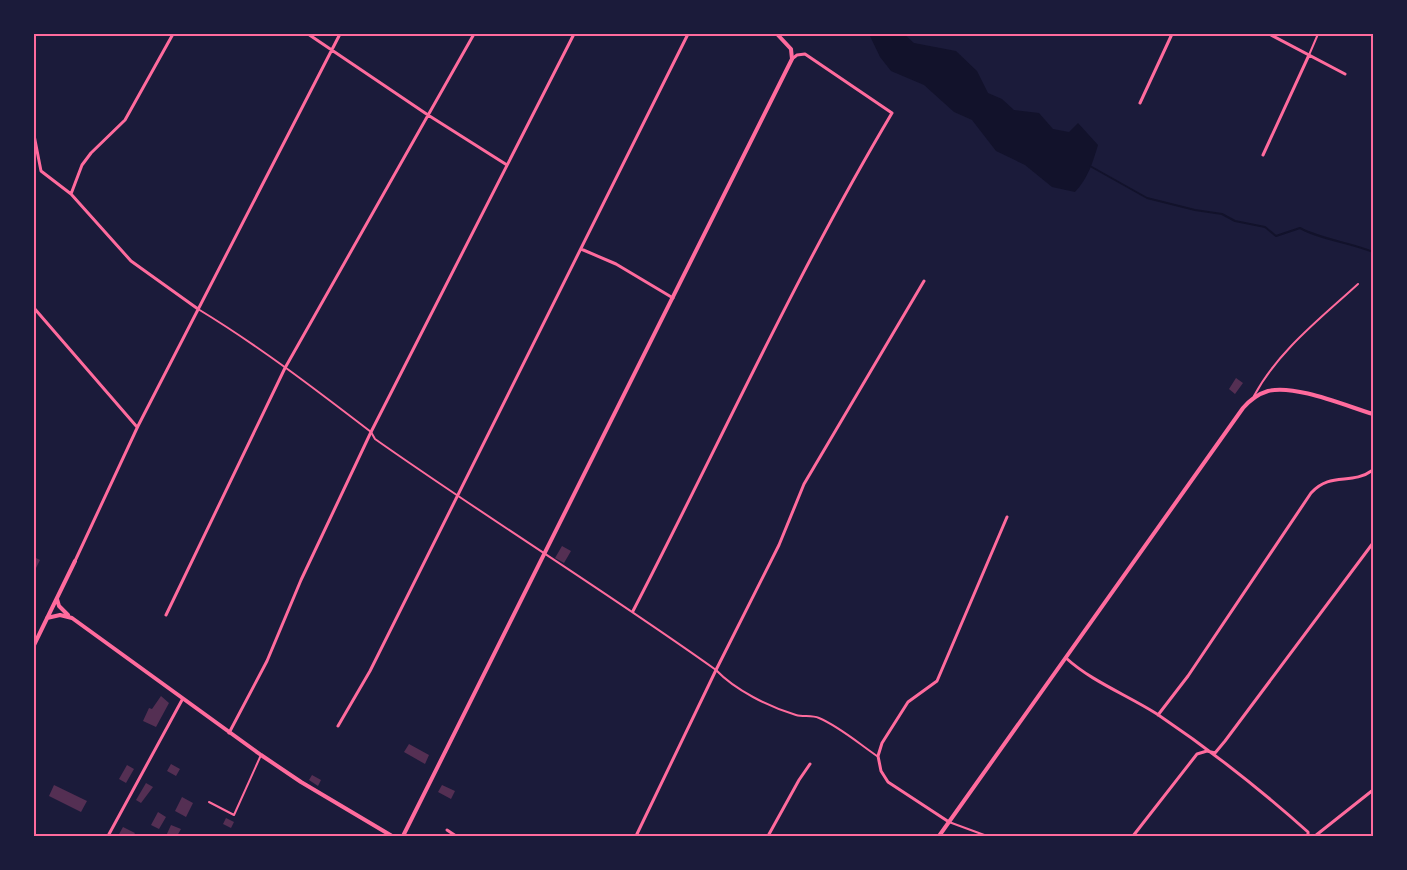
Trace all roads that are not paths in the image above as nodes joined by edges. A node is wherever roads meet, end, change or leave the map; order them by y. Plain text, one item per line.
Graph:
1 (173, 34) edge
2 (308, 34) edge
3 (340, 34) edge
4 (474, 34) edge
5 (574, 34) edge
6 (688, 34) edge
7 (777, 34) edge
8 (1172, 34) edge
9 (1269, 34) edge
10 (1318, 34) edge
11 (331, 51) junction
12 (1309, 54) junction
13 (792, 59) junction
14 (1345, 74) dead end
15 (1140, 103) dead end
16 (428, 115) junction
17 (34, 135) edge
18 (1263, 156) dead end
19 (507, 165) junction
20 (71, 194) junction
21 (581, 249) junction
22 (924, 281) dead end
23 (1358, 284) dead end
24 (673, 298) junction
25 (34, 308) edge
26 (198, 309) junction
27 (285, 368) junction
28 (1253, 398) junction
29 (1373, 414) edge
30 (137, 427) junction
31 (371, 432) junction
32 (1373, 470) edge
33 (456, 496) junction
34 (1006, 516) dead end
35 (1373, 542) edge
36 (544, 555) junction
37 (75, 561) joint
38 (58, 596) junction
39 (633, 611) junction
40 (166, 616) dead end
41 (47, 618) junction
42 (72, 618) junction
43 (34, 645) edge
44 (1065, 657) junction
45 (716, 670) junction
46 (182, 700) junction
47 (1158, 715) junction
48 (338, 726) dead end
49 (229, 733) junction
50 (1207, 751) junction
51 (261, 756) junction
52 (878, 756) junction
53 (810, 764) dead end
54 (1373, 790) edge
55 (209, 802) dead end
56 (950, 822) junction
57 (446, 830) dead end
58 (1308, 834) edge
59 (108, 836) edge
60 (392, 836) edge
61 (404, 836) edge
62 (456, 836) edge
63 (636, 836) edge
64 (768, 836) edge
65 (939, 836) edge
66 (987, 836) edge
67 (1133, 836) edge
68 (1315, 836) edge

1 - 20 street
2 - 11 street
3 - 11 street
4 - 16 street
5 - 19 street
6 - 21 street
7 - 13 street
8 - 15 street
9 - 12 street
10 - 12 lane
11 - 16 street
11 - 26 street
12 - 14 street
12 - 18 street
13 - 24 street
13 - 39 street
16 - 19 street
16 - 27 street
17 - 20 street
19 - 31 street
20 - 26 street
21 - 24 street
21 - 33 street
22 - 45 street
23 - 28 lane
24 - 36 street
25 - 30 street
26 - 27 lane
26 - 30 street
27 - 31 lane
27 - 40 street
28 - 29 street
28 - 44 street
30 - 37 street
31 - 33 lane
31 - 49 street
32 - 47 street
33 - 36 lane
33 - 48 street
34 - 52 street
35 - 50 street
36 - 39 lane
36 - 61 street
37 - 38 street
38 - 41 street
38 - 42 street
39 - 45 lane
41 - 42 street
41 - 43 street
42 - 46 street
44 - 47 street
44 - 56 street
45 - 52 lane
45 - 63 street
46 - 49 street
46 - 59 street
47 - 50 street
49 - 51 street
50 - 58 street
50 - 67 street
51 - 55 lane
51 - 60 street
52 - 56 street
53 - 64 street
54 - 68 street
56 - 65 street
56 - 66 lane
57 - 62 street
58 - 68 street

